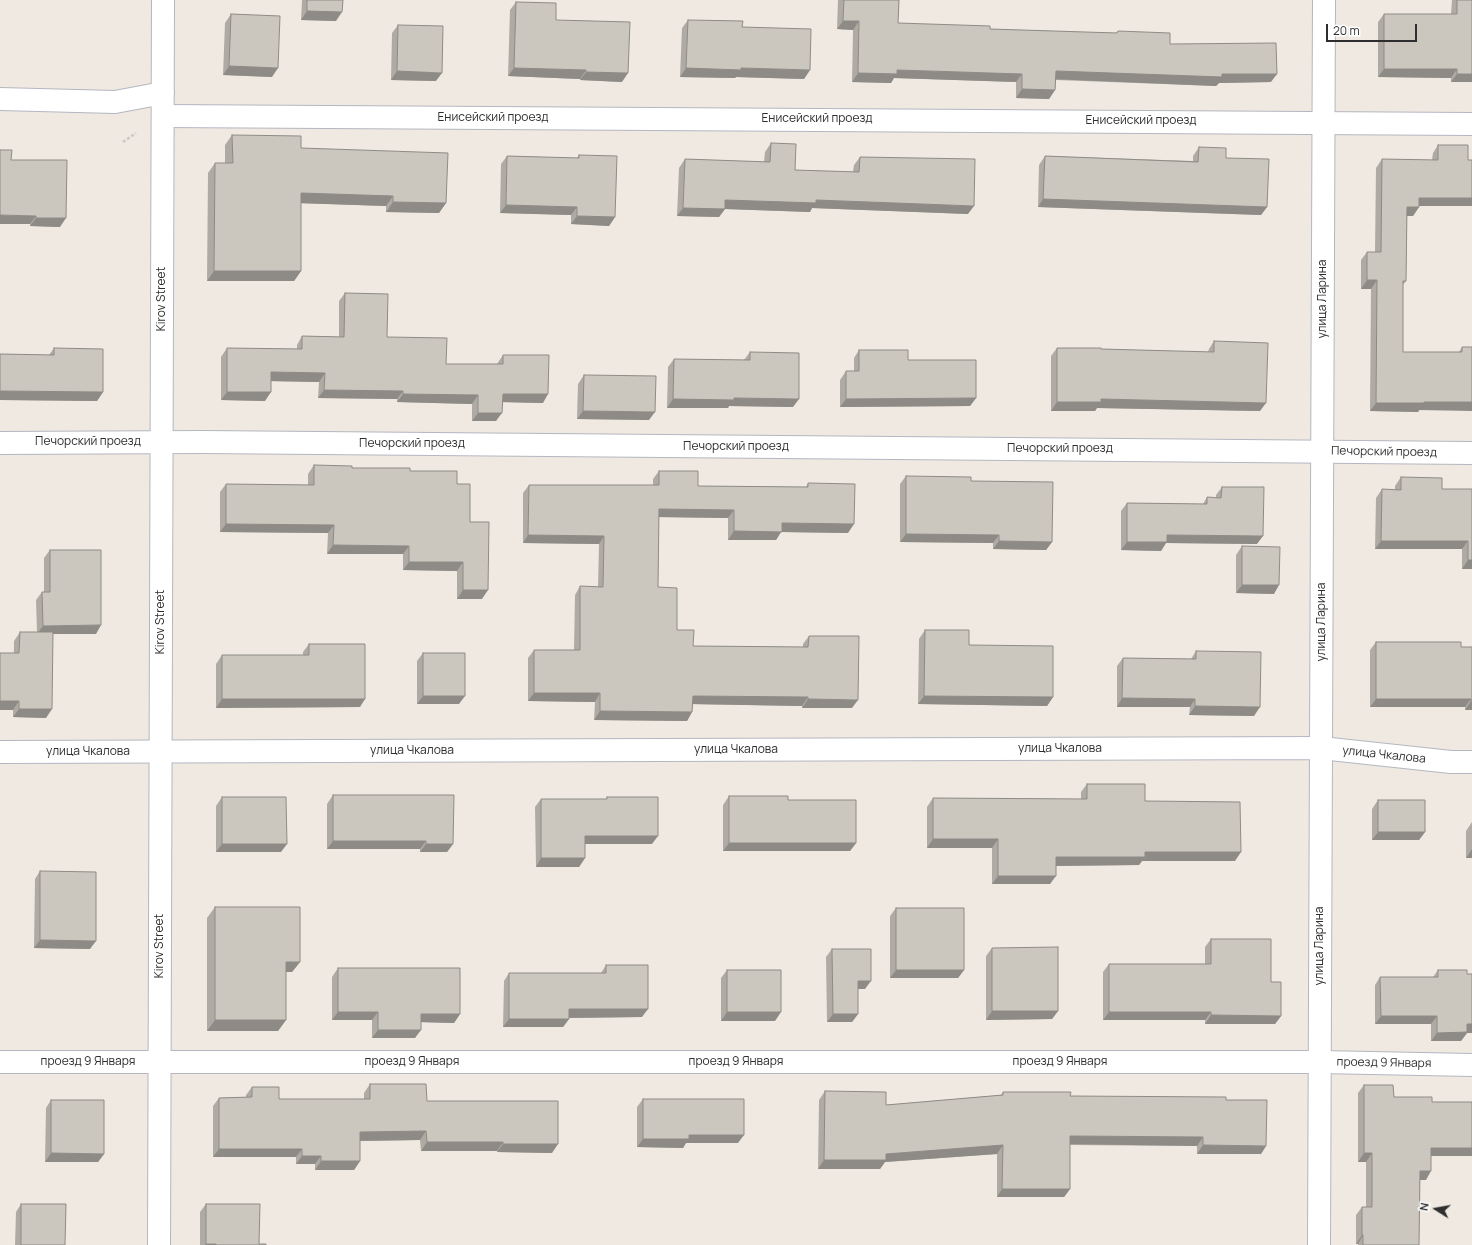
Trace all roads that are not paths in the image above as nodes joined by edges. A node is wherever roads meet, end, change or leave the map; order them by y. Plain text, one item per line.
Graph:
1 (163, 0) edge
2 (1324, 0) edge
3 (163, 94) junction
4 (0, 99) edge
5 (163, 116) junction
6 (1324, 122) junction
7 (1472, 124) edge
8 (162, 442) junction
9 (0, 443) edge
10 (1322, 452) junction
11 (1472, 453) edge
12 (1321, 748) junction
13 (0, 752) edge
14 (160, 752) junction
15 (1472, 762) edge
16 (0, 1062) edge
17 (159, 1062) junction
18 (1320, 1062) junction
19 (1472, 1065) edge
20 (159, 1245) edge
21 (1319, 1245) edge

1 - 3 street, Kirov Street
2 - 6 street, улица Ларина
3 - 4 street
3 - 5 street, Kirov Street
5 - 6 street, Енисейский проезд
5 - 8 street, Kirov Street
6 - 7 street, Енисейский проезд
6 - 10 street, улица Ларина
8 - 9 street, Печорский проезд
8 - 10 street, Печорский проезд
8 - 14 street, Kirov Street
10 - 11 street, Печорский проезд
10 - 12 street, улица Ларина
12 - 14 street, улица Чкалова
12 - 15 street, улица Чкалова
12 - 18 street, улица Ларина
13 - 14 street, улица Чкалова
14 - 17 street, Kirov Street
16 - 17 street, проезд 9 Января
17 - 18 street, проезд 9 Января
17 - 20 street, Kirov Street
18 - 19 street, проезд 9 Января
18 - 21 street, улица Ларина

